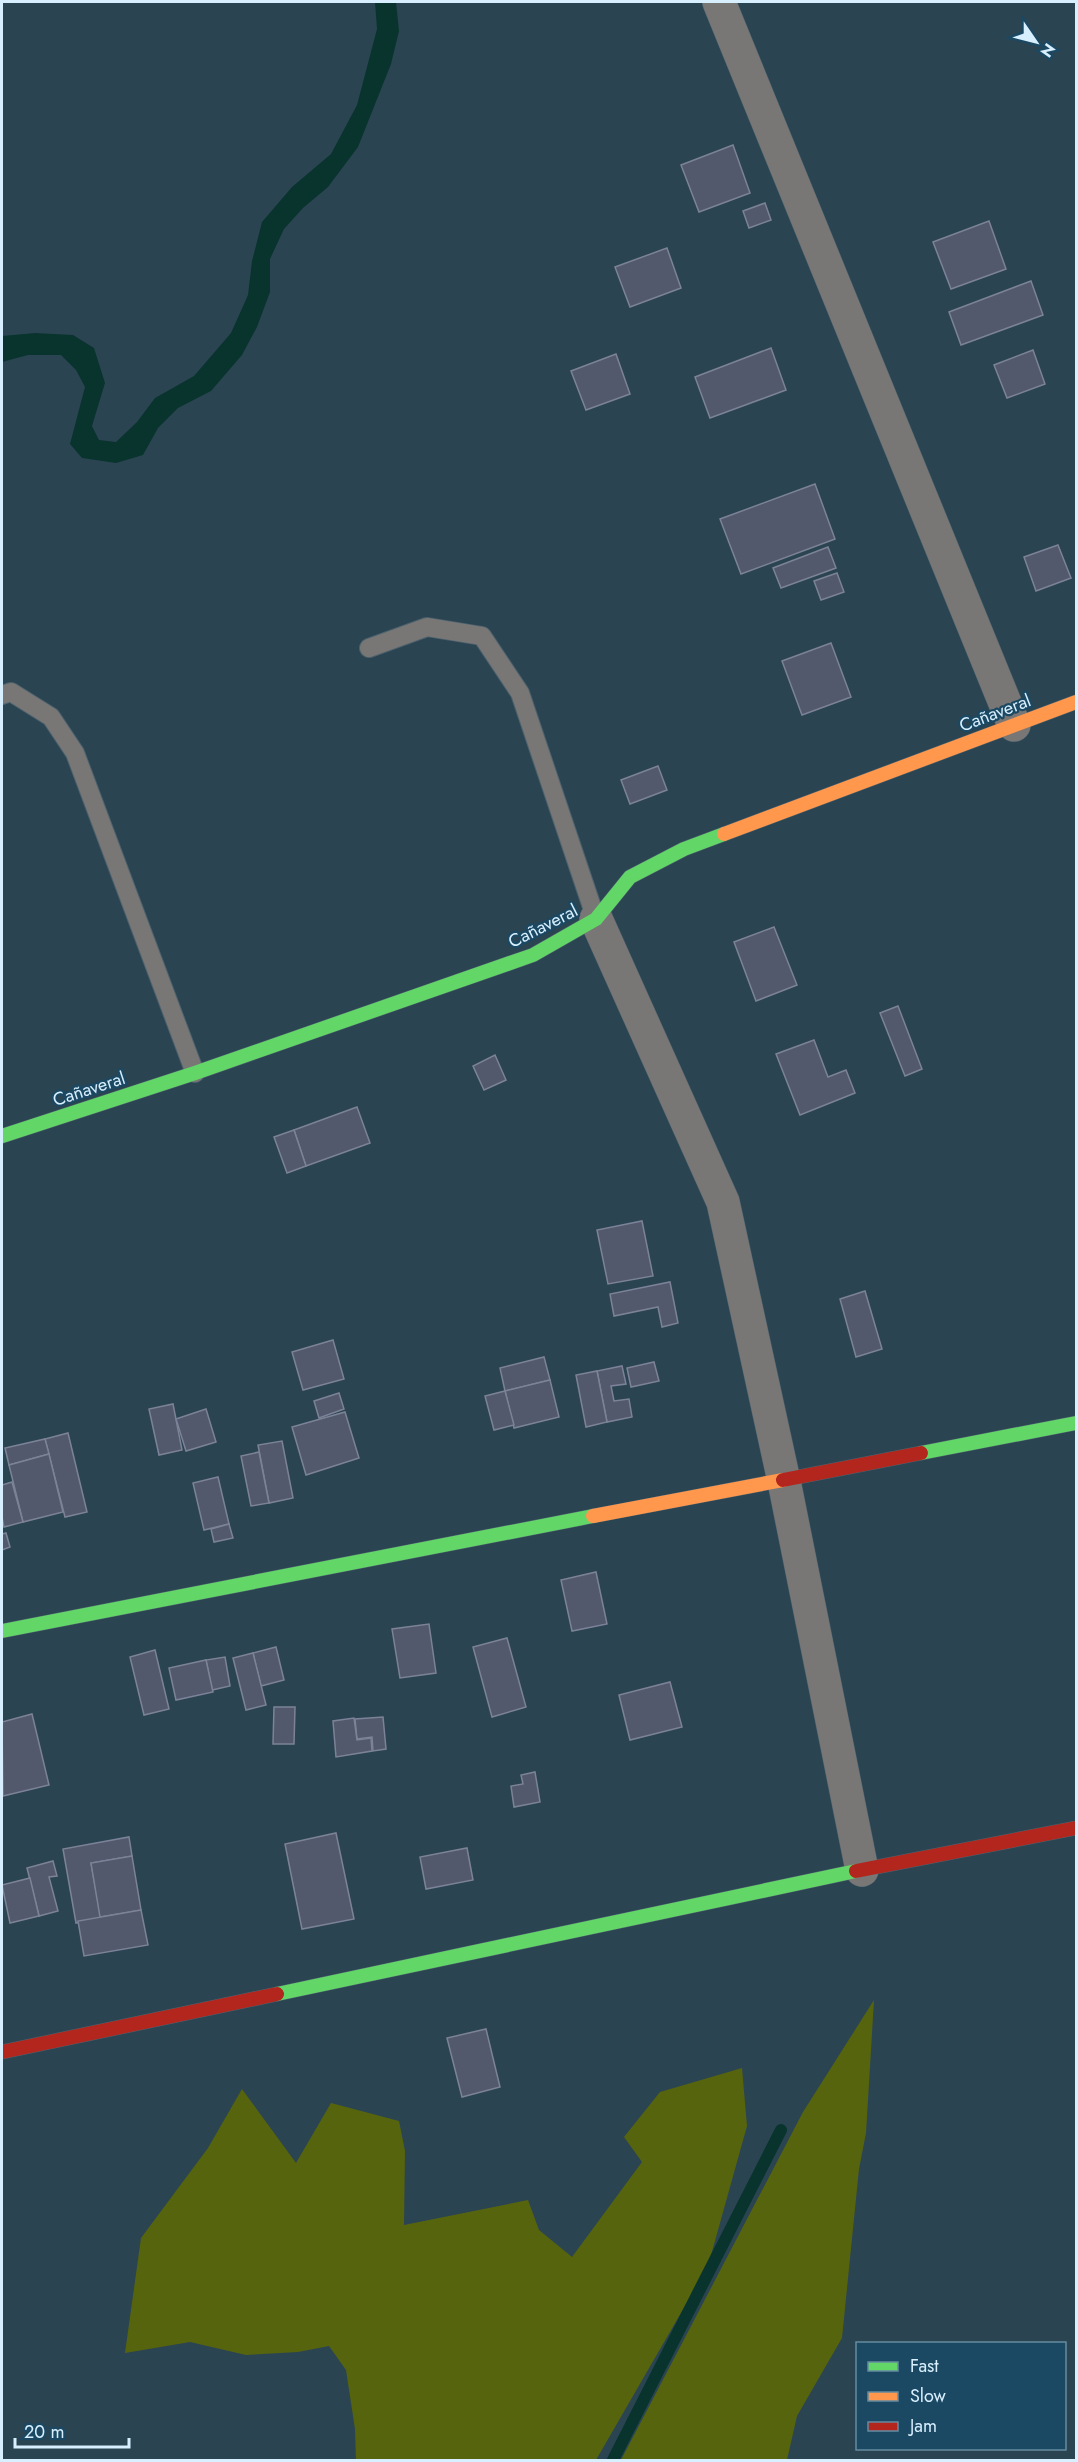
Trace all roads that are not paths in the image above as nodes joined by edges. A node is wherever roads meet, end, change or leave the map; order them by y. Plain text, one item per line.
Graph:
1 (719, 2) edge
2 (369, 648) dead end
3 (2, 695) edge
4 (1077, 702) edge
5 (1014, 725) junction
6 (596, 919) junction
7 (195, 1073) junction
8 (2, 1136) edge
9 (1077, 1423) edge
10 (784, 1481) junction
11 (2, 1631) edge
12 (1077, 1828) edge
13 (862, 1870) junction
14 (2, 2052) edge

1 - 5 street
2 - 6 lane
3 - 7 lane
4 - 5 street, Cañaveral
5 - 6 street, Cañaveral
6 - 7 street, Cañaveral
6 - 10 street
7 - 8 street, Cañaveral
9 - 10 street
10 - 11 street
10 - 13 street
12 - 13 street
13 - 14 street

